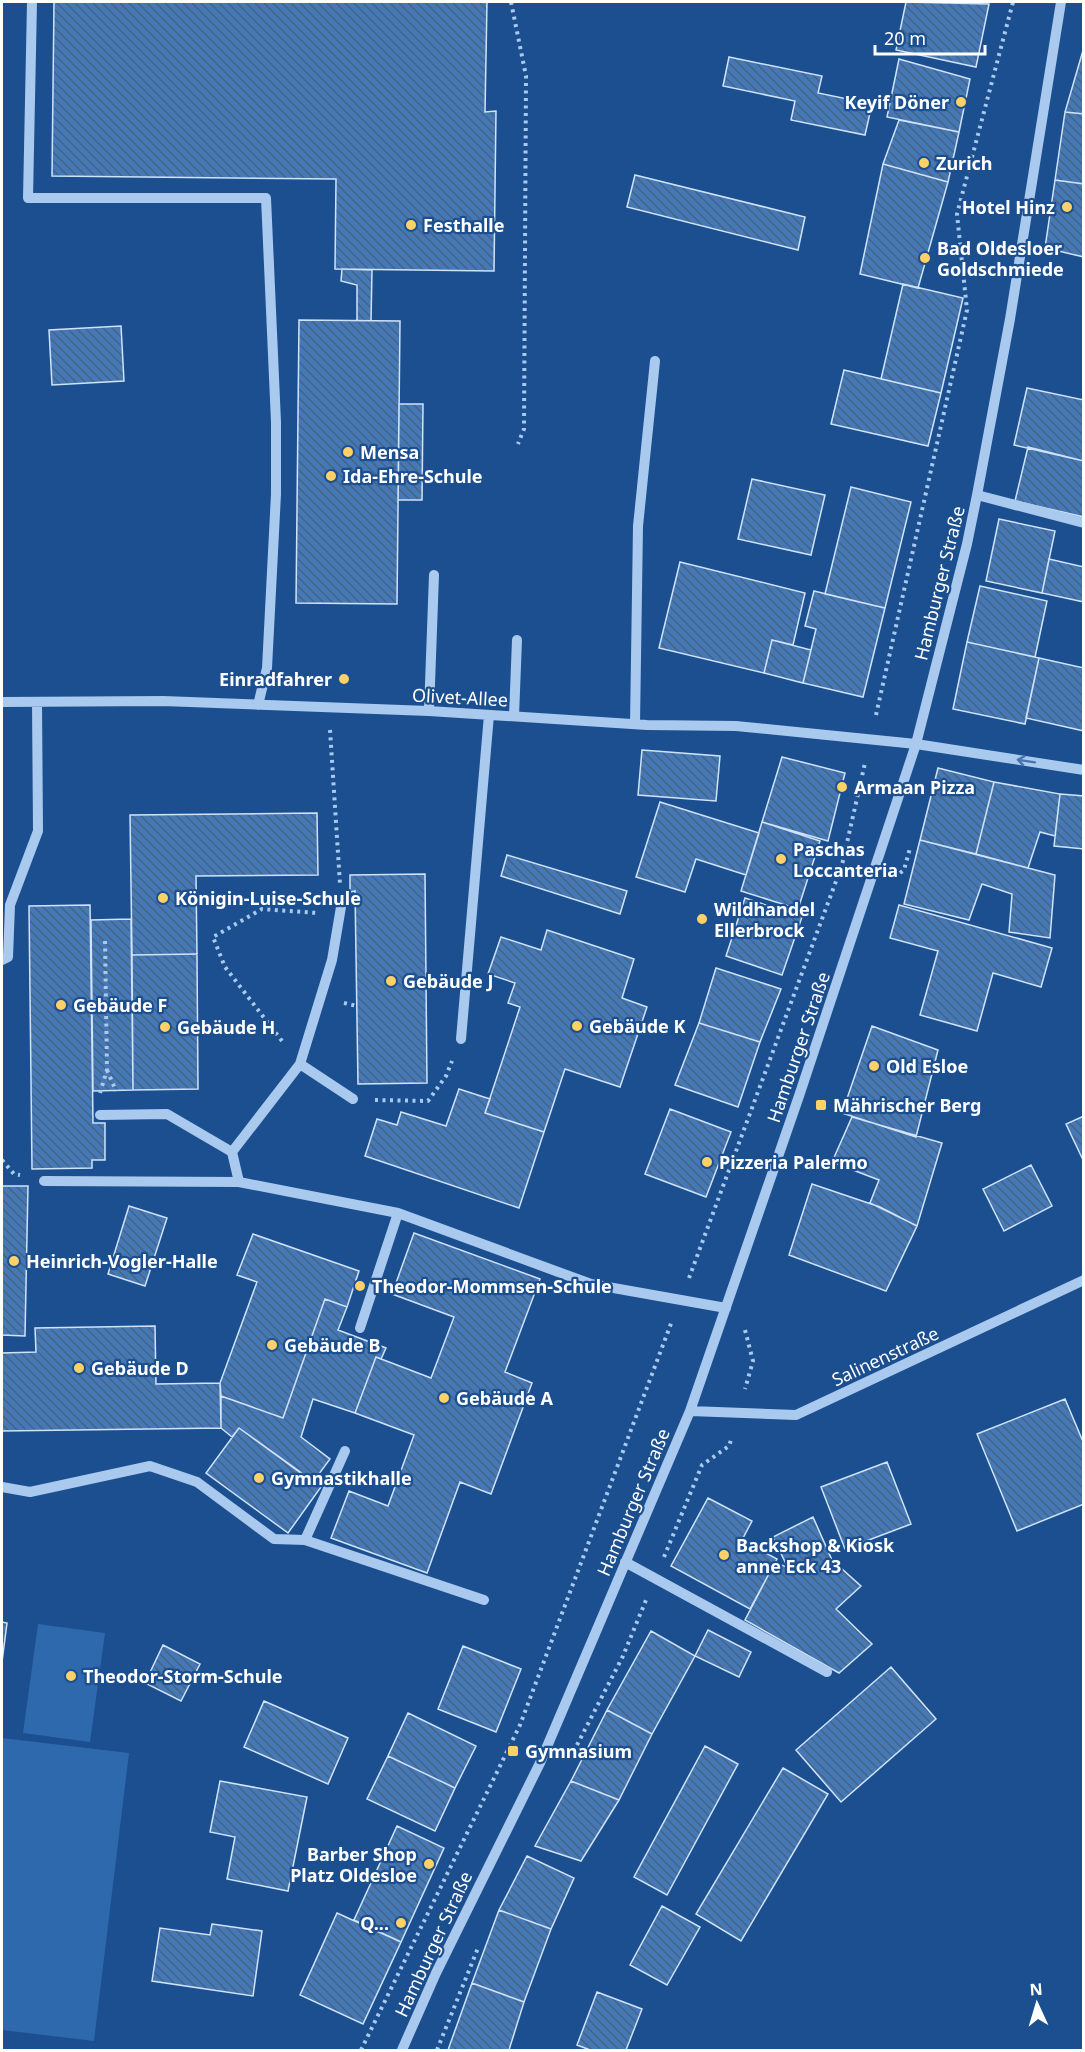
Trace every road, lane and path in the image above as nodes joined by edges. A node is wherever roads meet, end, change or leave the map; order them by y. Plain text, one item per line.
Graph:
1 (32, 2) edge
2 (511, 2) edge
3 (1013, 2) edge
4 (1061, 2) edge
5 (655, 361) dead end
6 (518, 444) dead end
7 (977, 495) junction
8 (1083, 523) edge
9 (434, 575) dead end
10 (518, 640) dead end
11 (2, 702) edge
12 (37, 702) junction
13 (258, 705) junction
14 (328, 708) junction
15 (429, 711) junction
16 (489, 715) junction
17 (514, 716) junction
18 (635, 724) junction
19 (870, 740) junction
20 (916, 744) junction
21 (1083, 770) edge
22 (339, 857) dead end
23 (340, 912) joint
24 (105, 939) dead end
25 (2, 960) edge
26 (461, 1038) dead end
27 (300, 1064) junction
28 (446, 1076) dead end
29 (100, 1090) dead end
30 (353, 1099) joint
31 (100, 1115) dead end
32 (232, 1152) junction
33 (44, 1181) dead end
34 (239, 1182) junction
35 (398, 1213) junction
36 (1083, 1280) edge
37 (681, 1300) junction
38 (726, 1308) junction
39 (360, 1328) dead end
40 (690, 1411) junction
41 (345, 1451) dead end
42 (2, 1487) edge
43 (305, 1540) junction
44 (625, 1562) junction
45 (484, 1600) dead end
46 (827, 1672) dead end
47 (361, 2050) edge
48 (402, 2050) edge

1 - 13 street
2 - 6 path
3 - 19 path
4 - 7 street, Hamburger Straße
5 - 18 street
7 - 8 street
7 - 20 street, Hamburger Straße
9 - 15 street
10 - 17 street
11 - 12 street, Olivet-Allee
12 - 13 street, Olivet-Allee
12 - 25 street
13 - 14 street, Olivet-Allee
14 - 15 street, Olivet-Allee
14 - 22 path
15 - 16 street, Olivet-Allee
16 - 17 street, Olivet-Allee
16 - 26 street
17 - 18 street, Olivet-Allee
18 - 19 street, Olivet-Allee
19 - 20 street, Olivet-Allee
19 - 37 path
21 -> 20 street, Olivet-Allee
20 - 38 street, Hamburger Straße
23 - 27 street
23 - 27 path
24 - 29 path
27 - 30 street
27 - 32 street
28 - 30 path
31 - 32 street
32 - 34 street
33 - 34 street
34 - 35 street
35 - 37 street
35 - 39 street
36 - 40 street, Salinenstraße
37 - 38 street
37 - 47 path
38 - 40 street, Hamburger Straße
40 - 44 street, Hamburger Straße
41 - 43 street
42 - 43 street
43 - 45 street
44 - 46 street
44 - 48 street, Hamburger Straße

